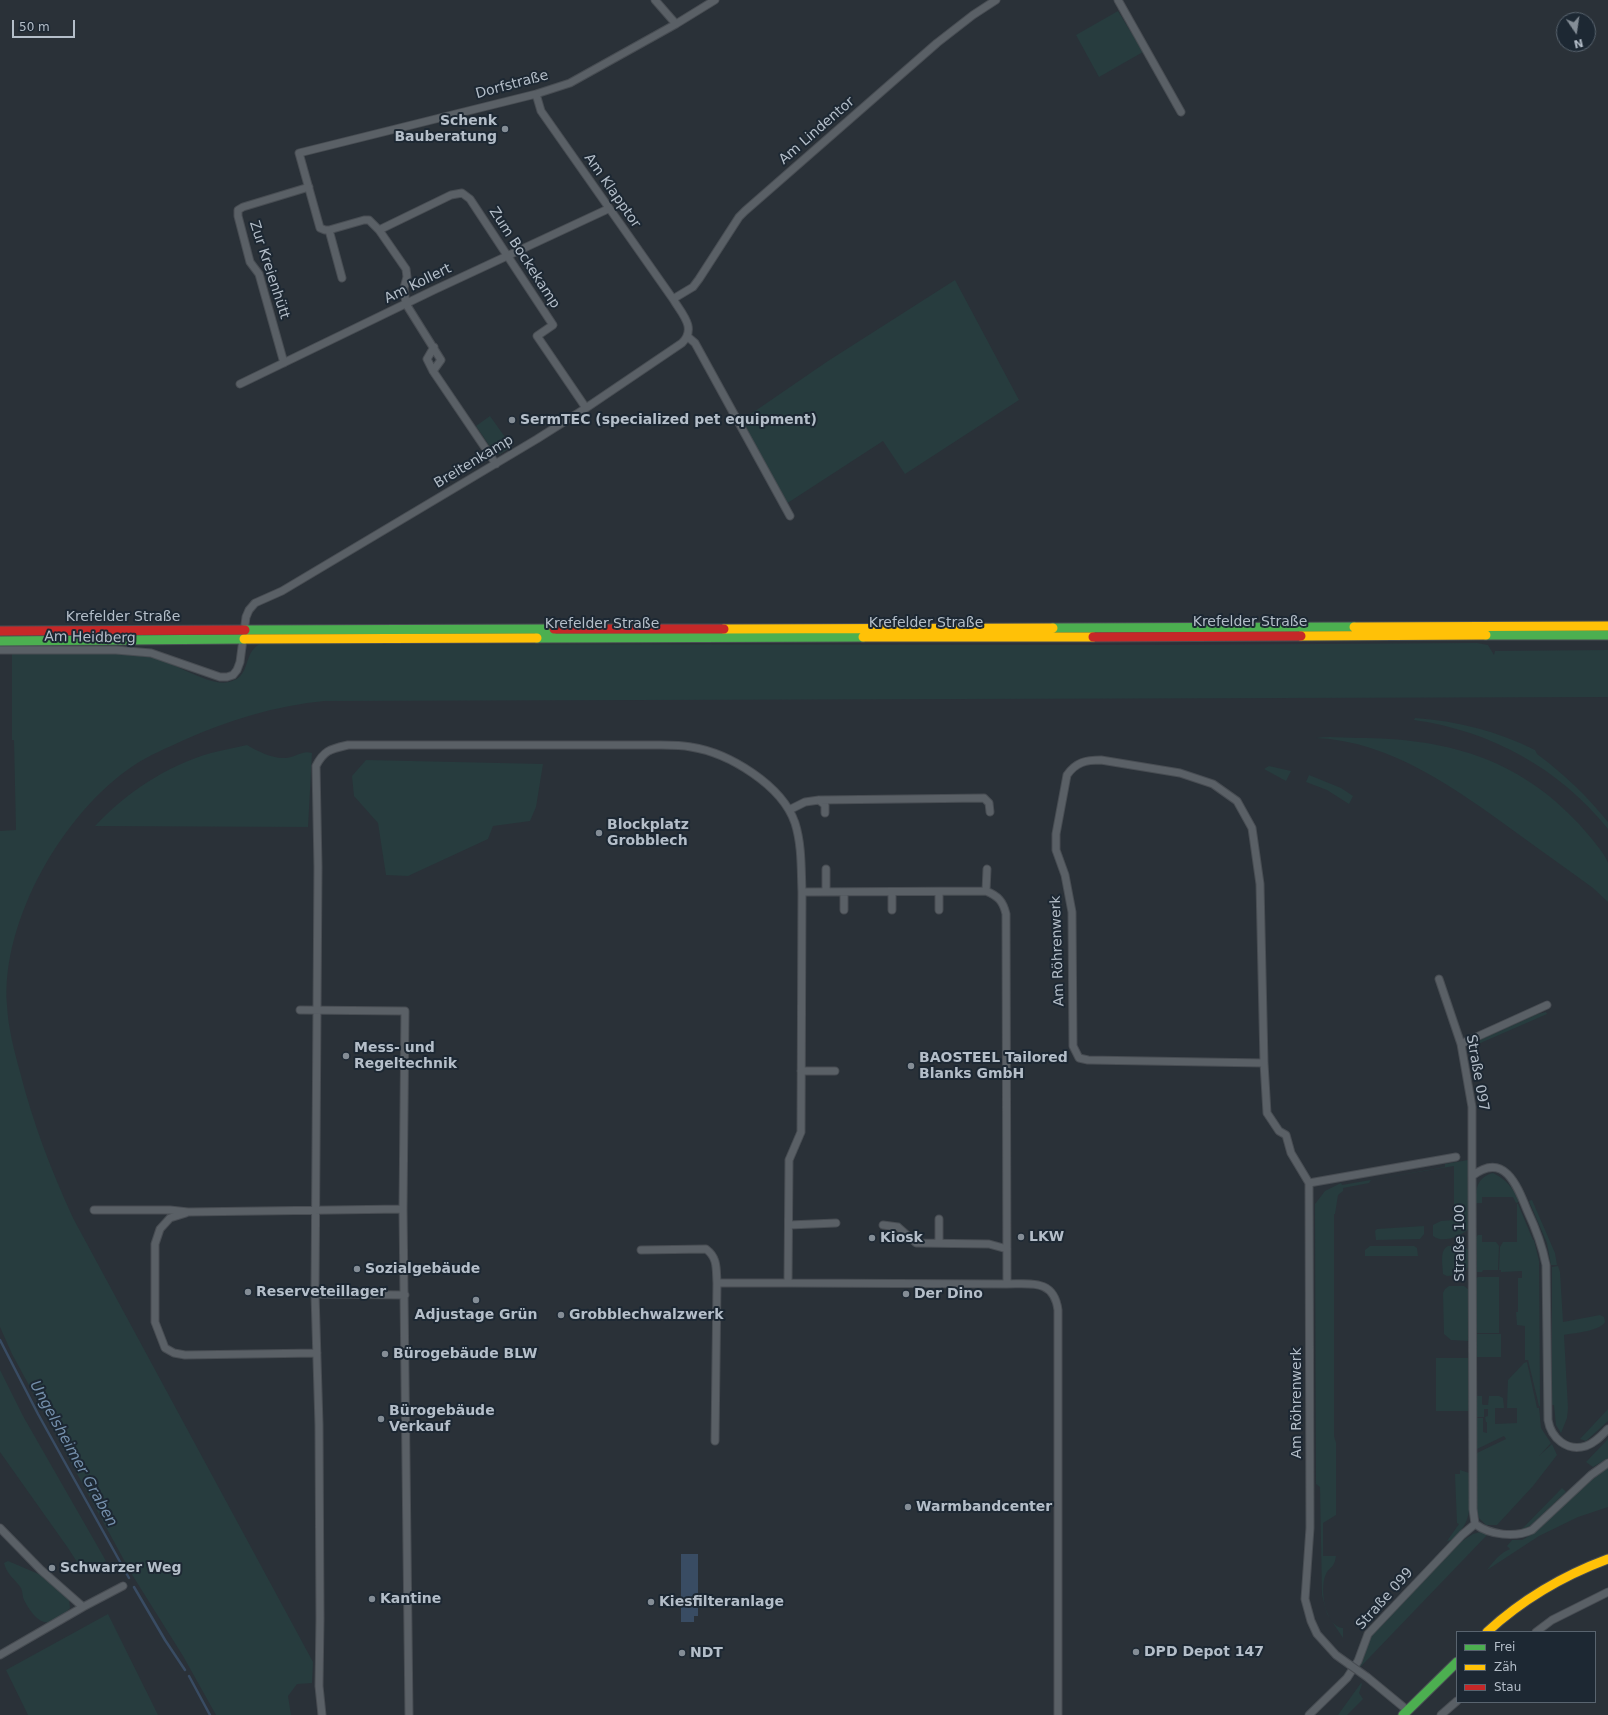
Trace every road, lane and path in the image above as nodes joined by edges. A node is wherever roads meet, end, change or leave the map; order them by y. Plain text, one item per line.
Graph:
1 (655, 0) edge
2 (715, 0) edge
3 (996, 0) edge
4 (1118, 0) edge
5 (676, 24) junction
6 (536, 94) junction
7 (1182, 112) dead end
8 (308, 187) junction
9 (608, 209) junction
10 (329, 230) junction
11 (379, 230) junction
12 (507, 255) junction
13 (342, 278) dead end
14 (673, 299) junction
15 (406, 304) junction
16 (688, 337) junction
17 (434, 347) junction
18 (284, 363) junction
19 (433, 371) junction
20 (240, 384) dead end
21 (586, 408) junction
22 (496, 464) junction
23 (790, 516) dead end
24 (1608, 626) edge
25 (0, 631) edge
26 (245, 635) junction
27 (1608, 635) edge
28 (0, 641) edge
29 (0, 650) edge
30 (819, 800) junction
31 (789, 810) junction
32 (990, 812) dead end
33 (825, 813) dead end
34 (826, 869) dead end
35 (987, 869) dead end
36 (986, 891) junction
37 (802, 892) junction
38 (826, 892) junction
39 (844, 892) junction
40 (892, 892) junction
41 (939, 892) junction
42 (844, 910) dead end
43 (892, 910) dead end
44 (939, 910) dead end
45 (1439, 979) dead end
46 (1547, 1005) dead end
47 (300, 1010) dead end
48 (317, 1010) junction
49 (1461, 1044) junction
50 (1264, 1063) junction
51 (801, 1071) junction
52 (835, 1071) dead end
53 (1456, 1157) dead end
54 (1472, 1176) junction
55 (1309, 1183) junction
56 (94, 1210) dead end
57 (315, 1210) junction
58 (403, 1210) junction
59 (188, 1212) junction
60 (938, 1219) dead end
61 (836, 1223) dead end
62 (789, 1225) junction
63 (883, 1226) dead end
64 (939, 1243) junction
65 (1007, 1249) junction
66 (641, 1250) dead end
67 (788, 1282) junction
68 (716, 1283) junction
69 (1007, 1284) junction
70 (315, 1294) junction
71 (405, 1295) junction
72 (317, 1353) junction
73 (1608, 1429) edge
74 (715, 1441) dead end
75 (1608, 1463) edge
76 (1475, 1524) junction
77 (0, 1528) edge
78 (1608, 1559) edge
79 (123, 1586) dead end
80 (1608, 1592) edge
81 (83, 1607) junction
82 (1488, 1631) edge
83 (1537, 1631) edge
84 (0, 1655) edge
85 (1456, 1663) edge
86 (1456, 1702) edge
87 (1405, 1713) edge
88 (322, 1715) edge
89 (409, 1715) edge
90 (1058, 1715) edge
91 (1309, 1715) edge
92 (1441, 1715) edge

1 - 5 street
2 - 5 street, Dorfstraße
3 - 14 street, Am Lindentor
4 - 7 street
5 - 6 street, Dorfstraße
6 - 8 street, Dorfstraße
6 - 9 street, Am Klapptor
8 - 10 street
8 - 18 street, Zur Kreienhütt
9 - 12 street, Am Kollert
9 - 14 street, Am Klapptor
10 - 11 street
10 - 13 street
11 - 12 street, Zum Bockekamp
11 - 15 street
12 - 15 street, Am Kollert
12 - 21 street, Zum Bockekamp
14 - 16 street
15 - 17 street
15 - 18 street, Am Kollert
16 - 21 street, Breitenkamp
16 - 23 street
17 - 19 street
17 - 19 street
18 - 20 street, Am Kollert
19 - 22 street
21 - 22 street, Breitenkamp
22 - 26 street, Breitenkamp
24 - 26 main road, Krefelder Straße
25 - 26 main road, Krefelder Straße
26 - 27 main road, Krefelder Straße
26 - 28 main road, Krefelder Straße
26 - 29 street, Am Heidberg
30 - 31 street
30 - 32 street
30 - 33 street
31 - 37 street
31 - 48 street
34 - 38 street
35 - 36 street
36 - 41 street
36 - 65 street
37 - 38 street
37 - 51 street
38 - 39 street
39 - 40 street
39 - 42 street
40 - 41 street
40 - 43 street
41 - 44 street
45 - 49 street, Straße 097
46 - 49 street
47 - 48 street
48 - 57 street
48 - 58 street
49 - 54 street, Straße 097
50 - 50 street, Am Röhrenwerk
50 - 55 street, Am Röhrenwerk
51 - 52 street
51 - 62 street
53 - 55 street
54 - 73 street
54 - 76 street, Straße 100
55 - 87 street, Am Röhrenwerk, bridge
56 - 59 street
57 - 58 street
57 - 59 street
57 - 70 street
58 - 71 street
59 - 72 street
60 - 64 street
61 - 62 street
62 - 67 street
63 - 64 street
64 - 65 street
65 - 69 street
66 - 68 street
67 - 68 street
67 - 69 street
68 - 74 street
69 - 90 street
70 - 71 street
70 - 72 street
71 - 89 street
72 - 88 street
75 - 76 street
76 - 91 street, Straße 099
77 - 81 street
78 - 82 main road
79 - 81 street
80 - 83 street
81 - 84 street
85 - 87 main road
86 - 92 street

